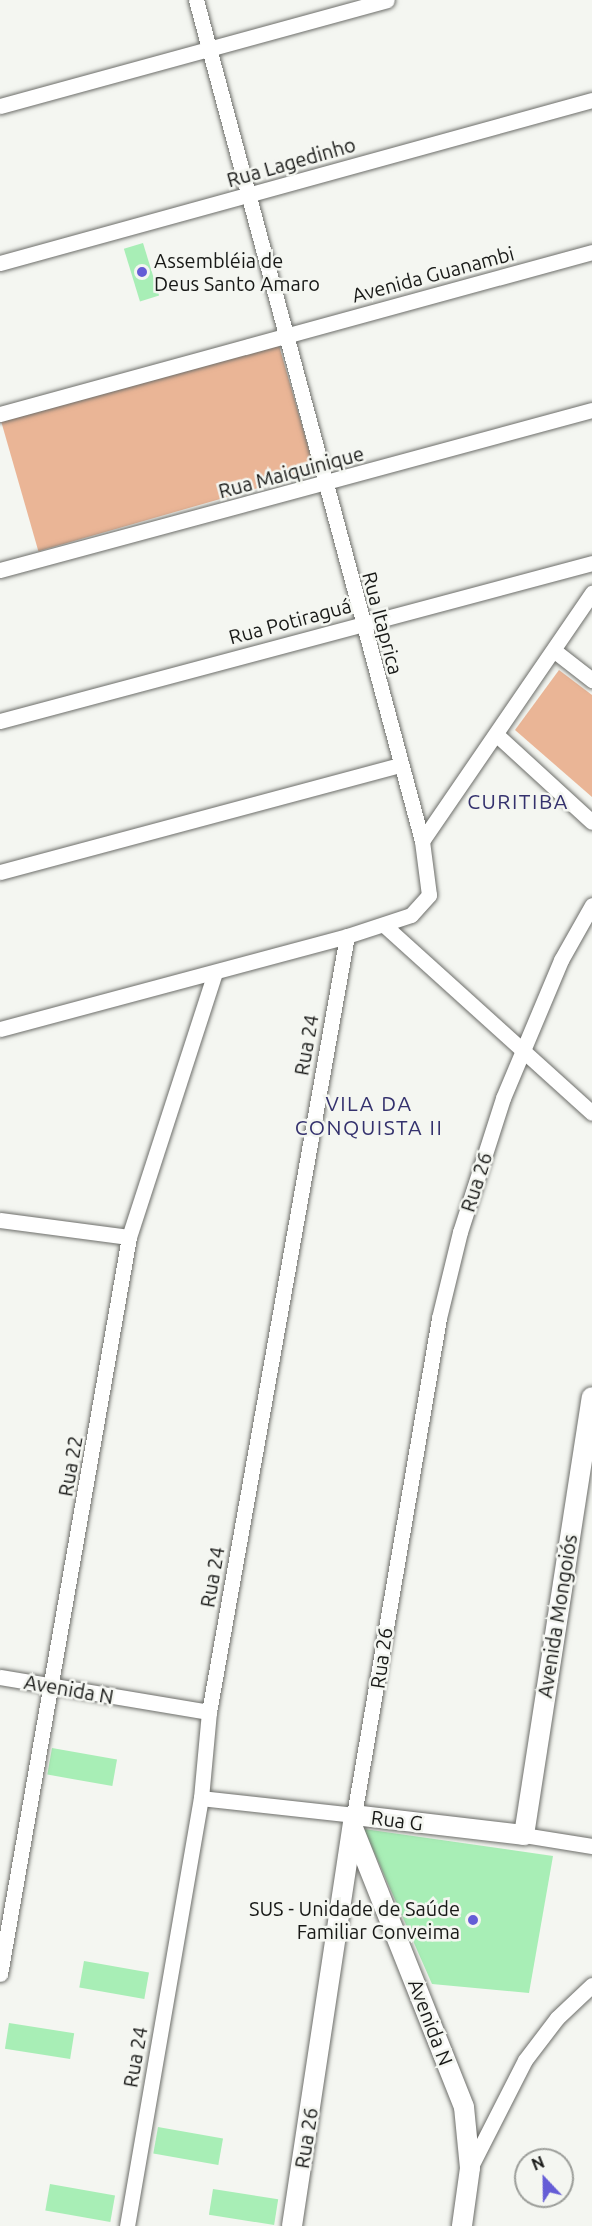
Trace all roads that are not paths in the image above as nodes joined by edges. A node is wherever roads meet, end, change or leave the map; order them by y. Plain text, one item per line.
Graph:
1 (196, 0) edge
2 (387, 0) edge
3 (208, 50) junction
4 (592, 100) edge
5 (0, 106) edge
6 (248, 196) junction
7 (592, 252) edge
8 (0, 263) edge
9 (286, 336) junction
10 (592, 410) edge
11 (0, 414) edge
12 (325, 485) junction
13 (592, 563) edge
14 (0, 570) edge
15 (592, 593) edge
16 (361, 623) junction
17 (556, 652) junction
18 (592, 680) edge
19 (0, 721) edge
20 (498, 736) junction
21 (400, 765) junction
22 (592, 822) edge
23 (422, 841) junction
24 (0, 873) edge
25 (592, 905) edge
26 (384, 925) junction
27 (347, 936) junction
28 (215, 973) junction
29 (0, 1029) edge
30 (524, 1048) junction
31 (592, 1113) edge
32 (0, 1220) edge
33 (129, 1237) junction
34 (592, 1397) edge
35 (0, 1677) edge
36 (54, 1686) junction
37 (209, 1712) junction
38 (201, 1798) junction
39 (354, 1821) junction
40 (524, 1835) junction
41 (592, 1846) edge
42 (0, 1974) edge
43 (592, 1985) edge
44 (470, 2168) junction
45 (127, 2226) edge
46 (292, 2226) edge
47 (462, 2226) edge

1 - 3 street
2 - 3 street
3 - 5 street
3 - 6 street
4 - 6 street, Rua Lagedinho
6 - 8 street, Rua Lagedinho
6 - 9 street
7 - 9 street, Avenida Guanambi
9 - 11 street, Avenida Guanambi
9 - 12 street, Rua Itaprica
10 - 12 street, Rua Maiquinique
12 - 14 street, Rua Maiquinique
12 - 16 street, Rua Itaprica
13 - 16 street, Rua Potiraguá
15 - 17 street
16 - 19 street, Rua Potiraguá
16 - 21 street, Rua Itaprica
17 - 18 street
17 - 20 street
20 - 22 street
20 - 23 street
21 - 23 street, Rua Itaprica
21 - 24 street
23 - 26 street, Rua Itaprica
25 - 30 street, Rua 26
26 - 27 street
26 - 30 street
27 - 28 street
27 - 37 street, Rua 24
28 - 29 street
28 - 33 street, Rua 22
30 - 31 street
30 - 39 street, Rua 26
32 - 33 street
33 - 36 street, Rua 22
34 - 40 street, Avenida Mongoiós
35 - 36 street, Avenida N
36 - 37 street, Avenida N
36 - 42 street, Rua 22
37 - 38 street, Rua 24
38 - 39 street, Rua G
38 - 45 street, Rua 24
39 - 40 street, Rua G
39 - 44 street, Avenida N
39 - 46 street, Rua 26
40 - 41 street, Rua G
43 - 44 street
44 - 47 street, Avenida N

